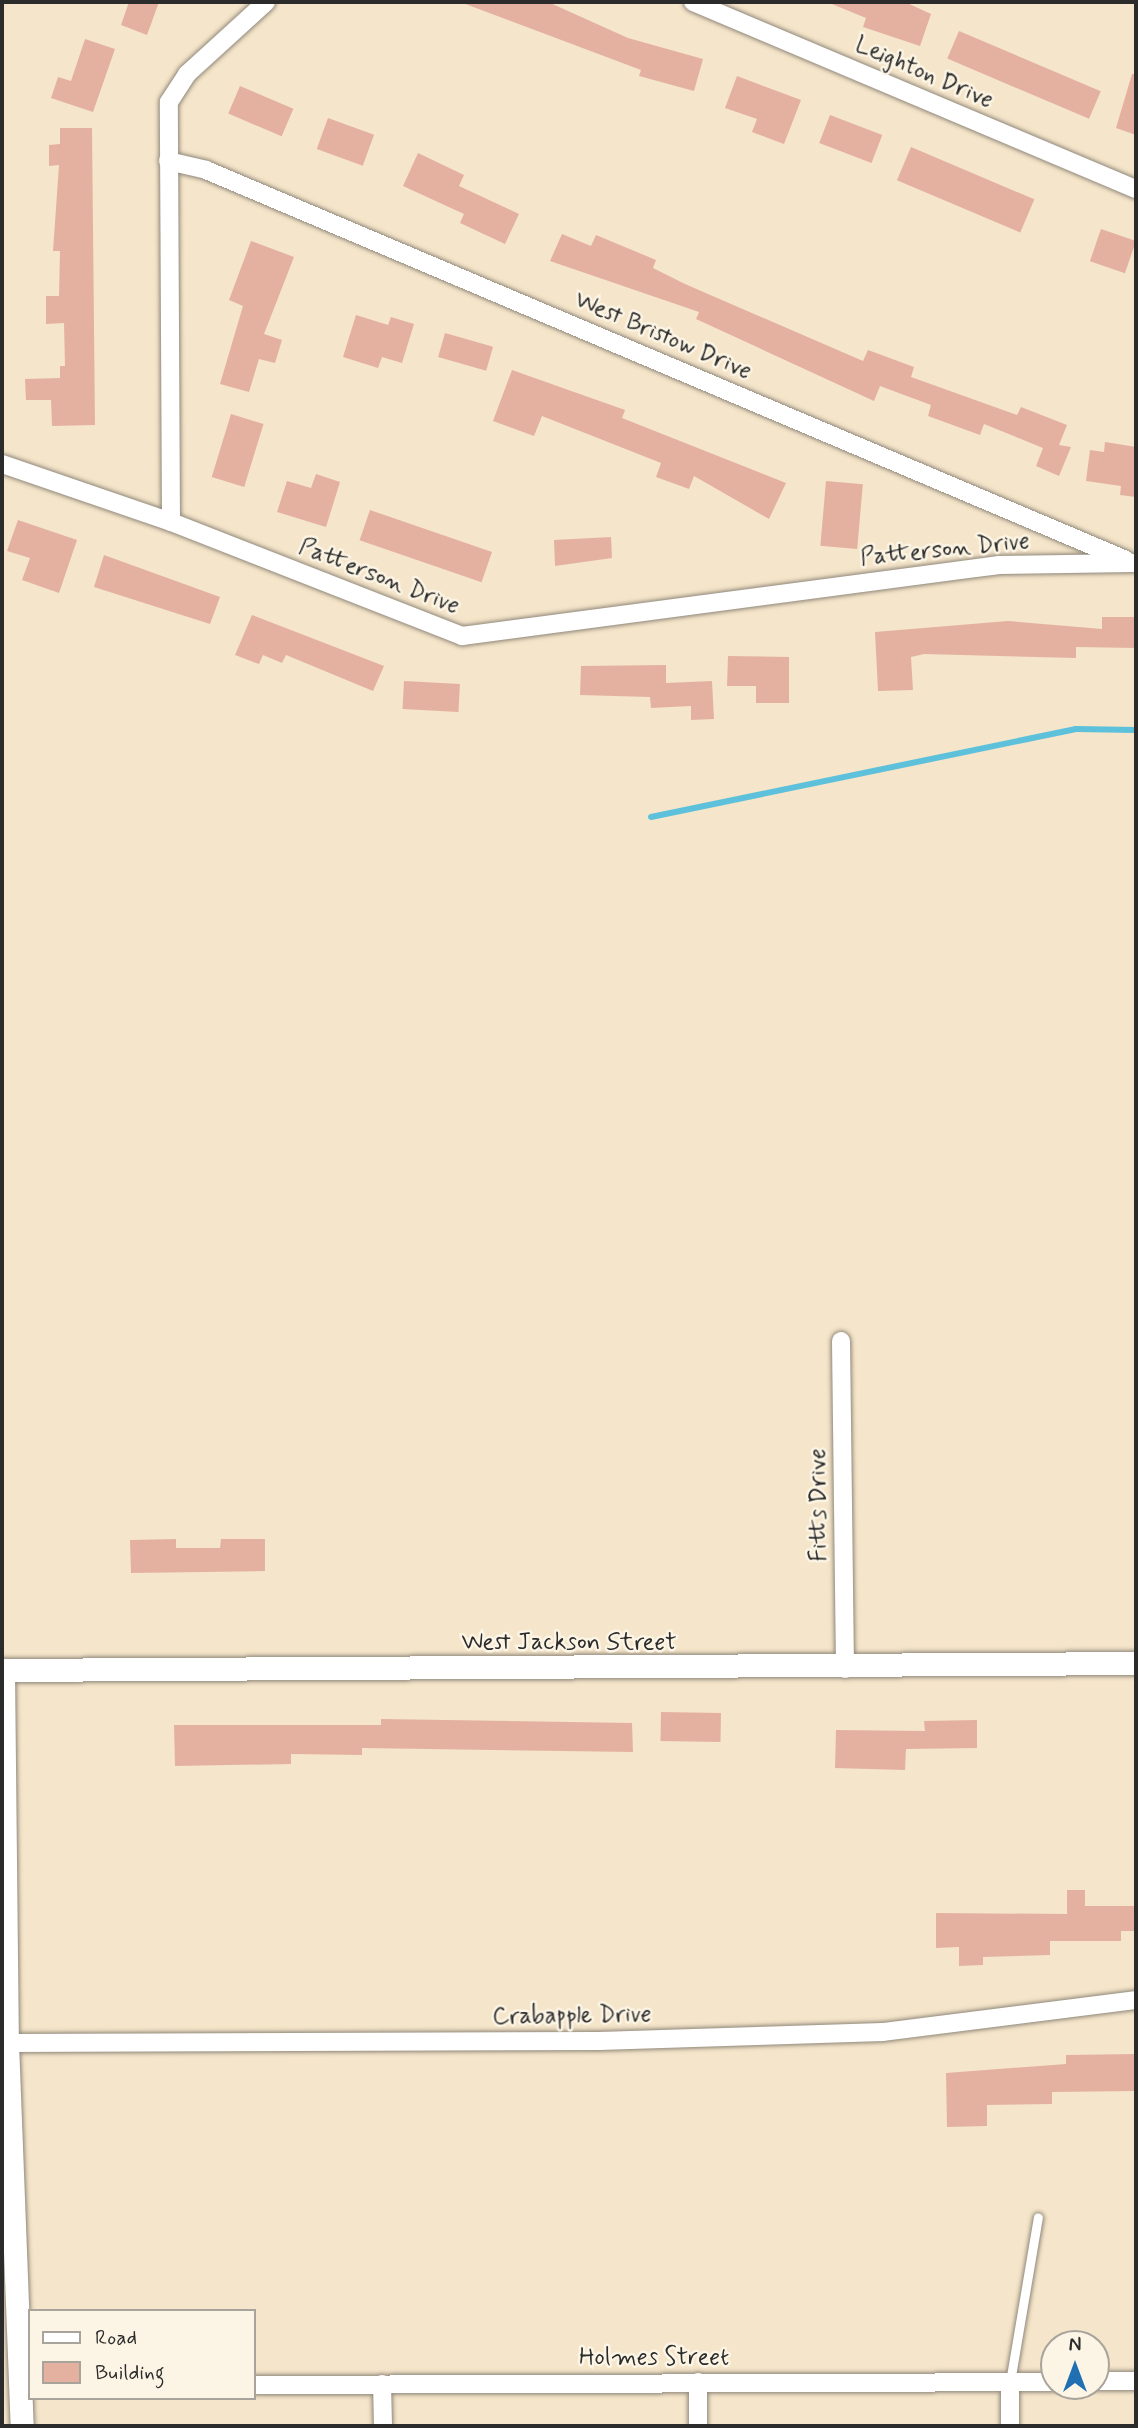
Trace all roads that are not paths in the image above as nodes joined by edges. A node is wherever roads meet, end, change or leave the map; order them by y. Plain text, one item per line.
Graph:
1 (266, 2) edge
2 (693, 2) edge
3 (168, 161) junction
4 (1136, 189) edge
5 (2, 464) edge
6 (171, 522) junction
7 (1135, 563) edge
8 (841, 1341) dead end
9 (1136, 1663) edge
10 (845, 1669) junction
11 (3, 1670) edge
12 (1136, 2000) edge
13 (7, 2043) junction
14 (1038, 2217) dead end
15 (1110, 2381) edge
16 (1136, 2381) edge
17 (698, 2382) junction
18 (1010, 2382) junction
19 (1040, 2382) edge
20 (382, 2384) junction
21 (256, 2385) edge
22 (25, 2386) edge
23 (22, 2426) edge
24 (383, 2426) edge
25 (698, 2426) edge
26 (1010, 2426) edge

1 - 3 street
2 - 4 street, Leighton Drive
3 - 6 street
3 - 7 street, West Bristow Drive
5 - 6 street, Patterson Drive
6 - 7 street, Patterson Drive
8 - 10 street, Fitts Drive
9 - 10 street, West Jackson Street
10 - 11 street, West Jackson Street
11 - 13 street
12 - 13 street, Crabapple Drive
13 - 22 street
14 - 18 lane
15 - 16 street
17 - 18 street, Holmes Street
17 - 20 street, Holmes Street
17 - 25 street
18 - 19 street, Holmes Street
18 - 26 street
20 - 21 street, Holmes Street
20 - 24 street
22 - 23 street

